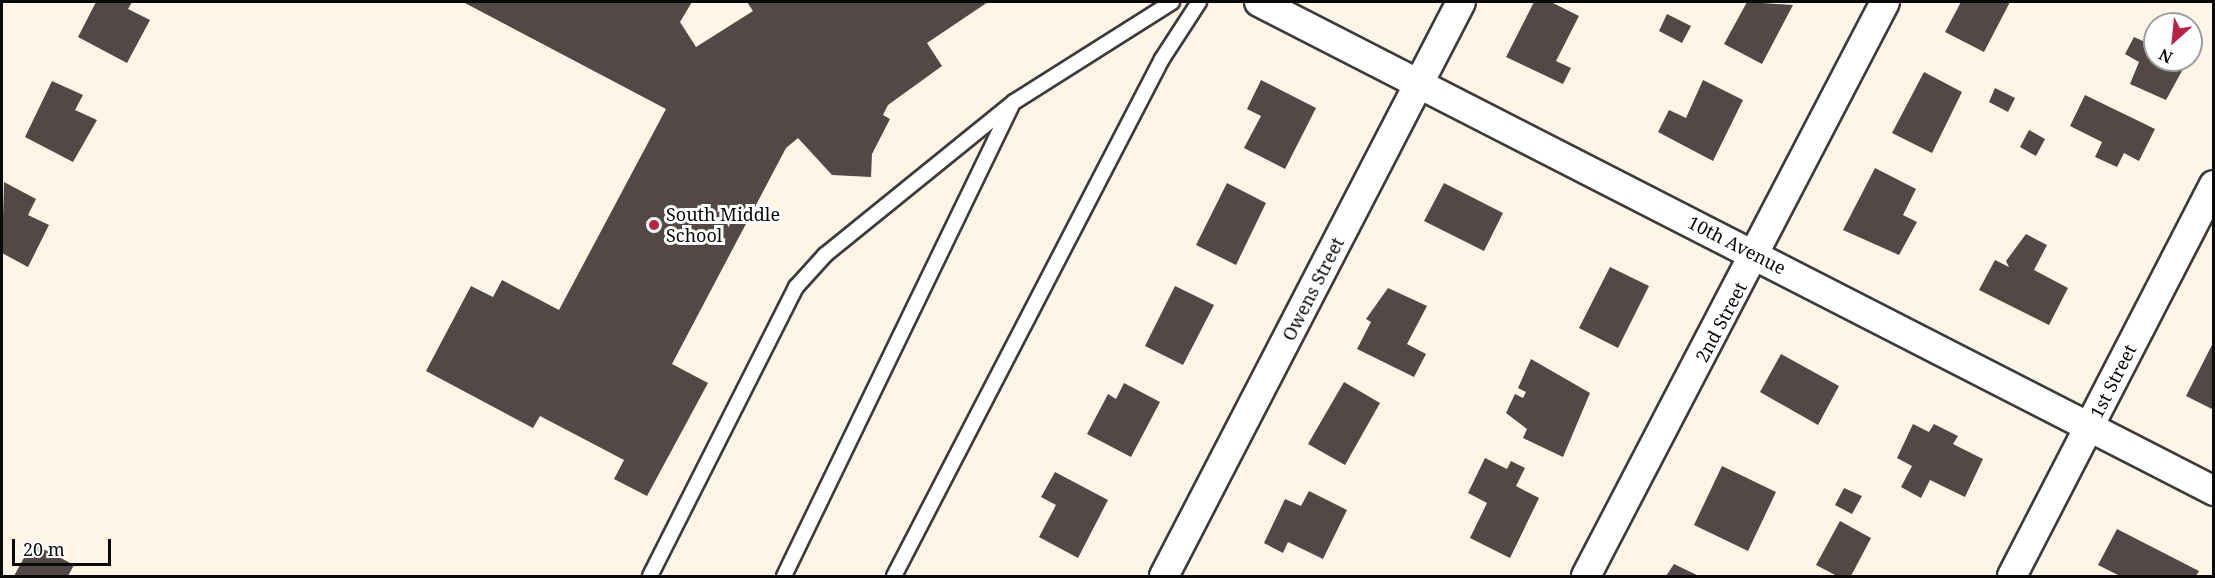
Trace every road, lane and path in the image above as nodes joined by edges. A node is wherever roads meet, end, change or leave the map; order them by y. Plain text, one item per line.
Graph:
1 (1172, 2) edge
2 (1199, 2) edge
3 (1259, 2) edge
4 (1461, 2) edge
5 (1885, 2) edge
6 (1419, 83) junction
7 (1014, 102) junction
8 (2214, 185) edge
9 (1756, 255) junction
10 (2089, 427) junction
11 (2214, 490) edge
12 (650, 576) edge
13 (784, 576) edge
14 (894, 576) edge
15 (1164, 576) edge
16 (1586, 576) edge
17 (2012, 576) edge

1 - 7 lane
2 - 14 lane
3 - 6 street, 10th Avenue
4 - 6 street, Owens Street
5 - 9 street, 2nd Street
6 - 9 street, 10th Avenue
6 - 15 street, Owens Street
7 - 12 lane
7 - 13 lane
8 - 10 street, 1st Street
9 - 10 street, 10th Avenue
9 - 16 street, 2nd Street
10 - 11 street, 10th Avenue
10 - 17 street, 1st Street

